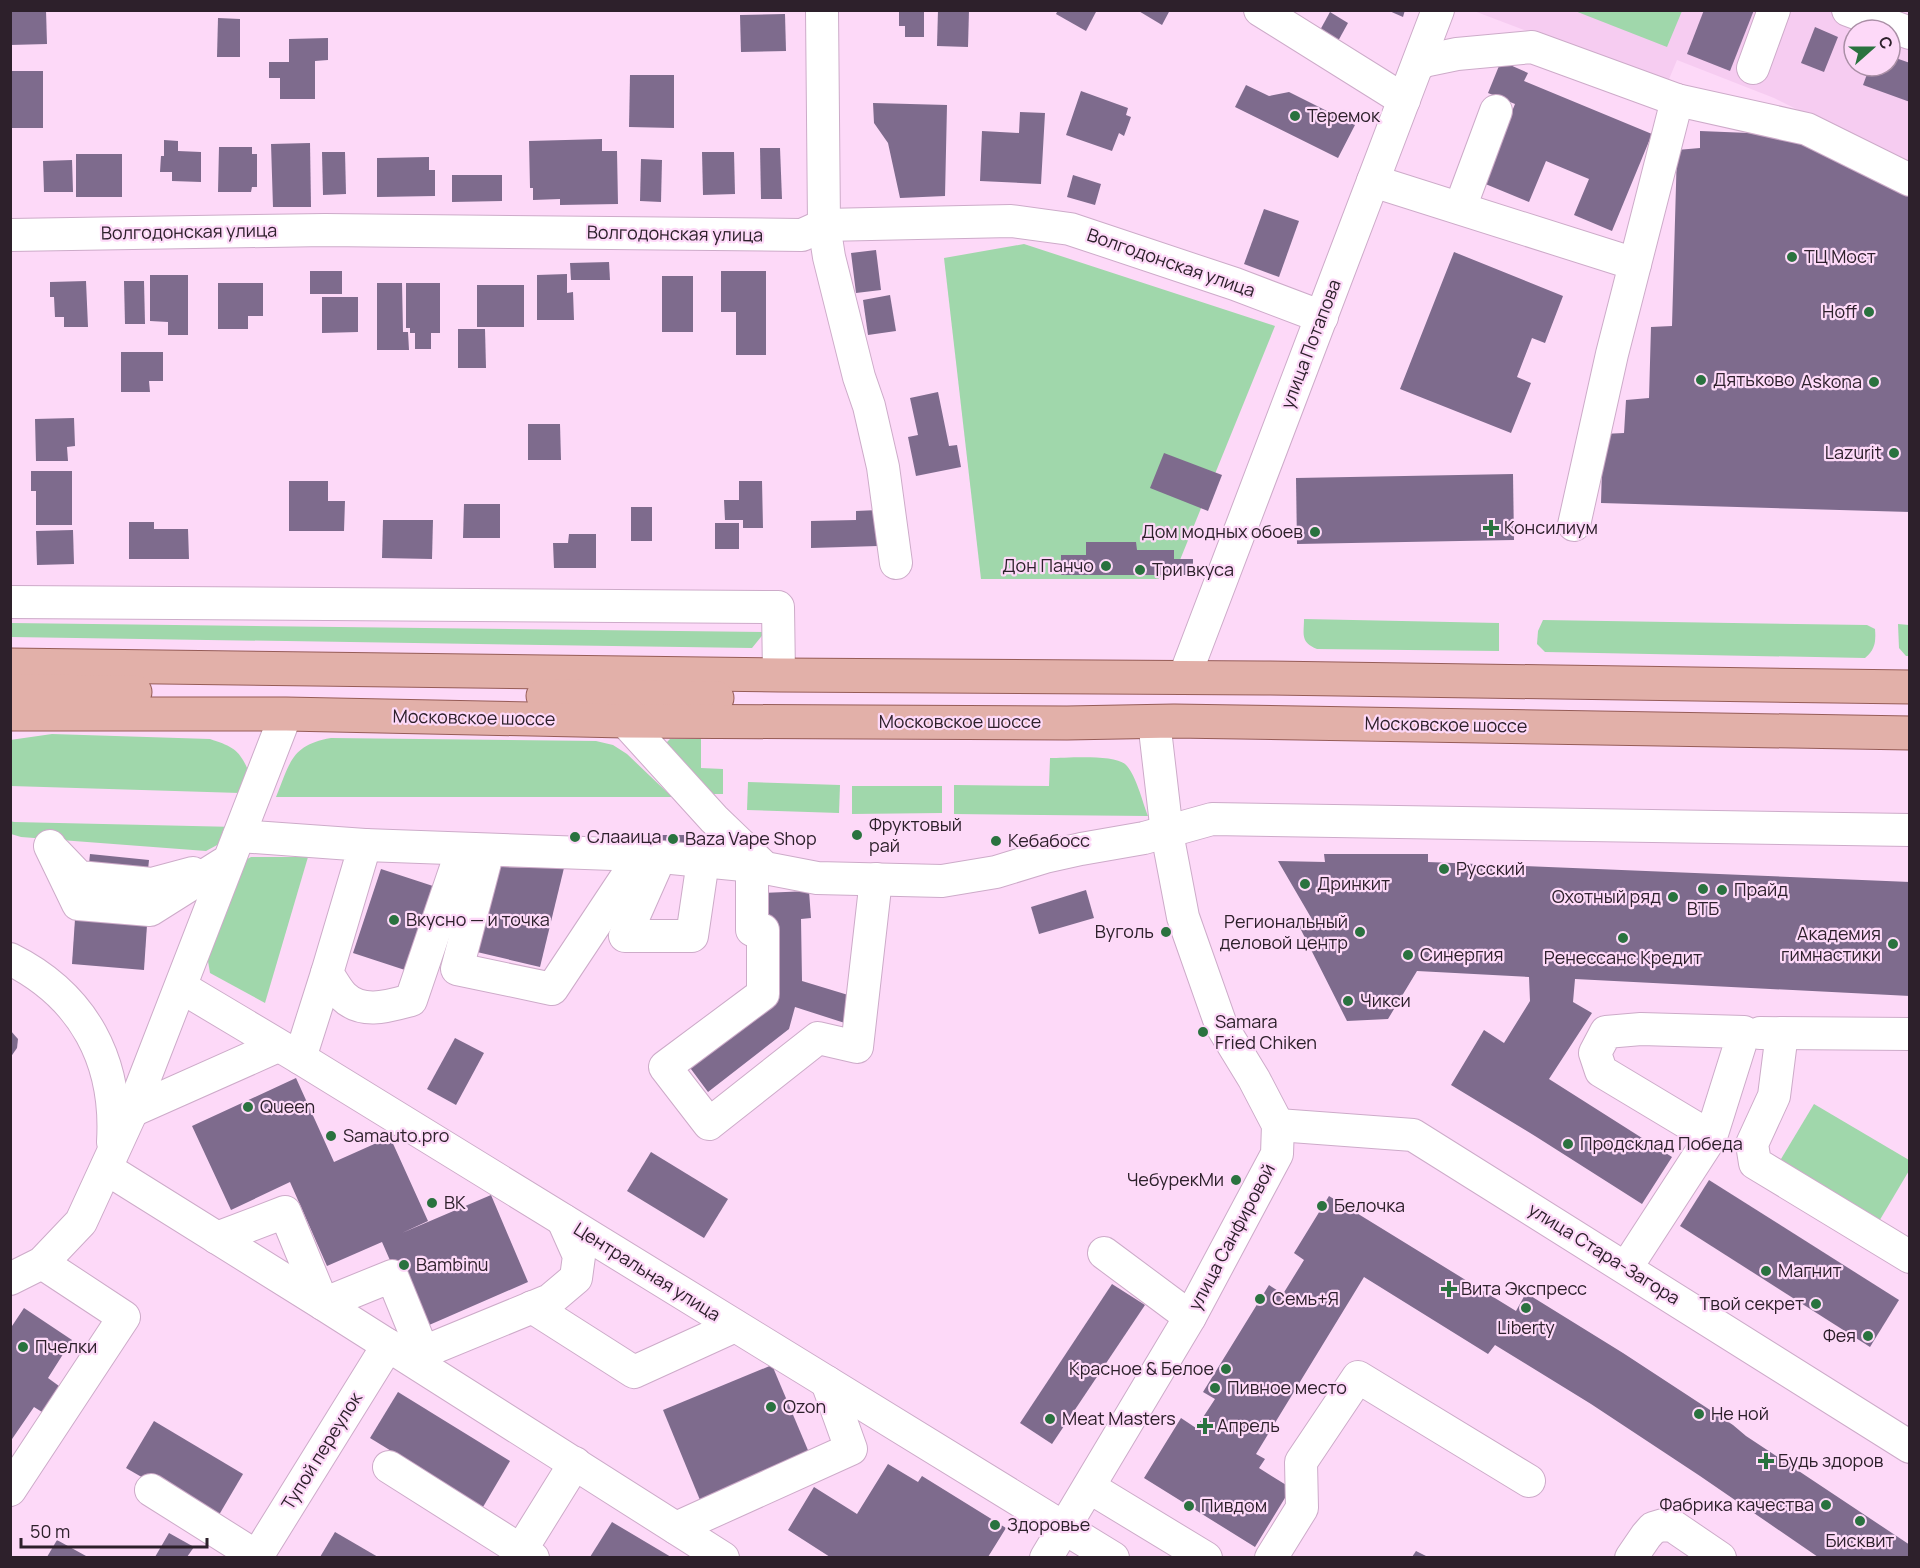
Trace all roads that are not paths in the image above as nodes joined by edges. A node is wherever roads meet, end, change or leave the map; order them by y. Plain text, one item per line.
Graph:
1 (822, 10) edge
2 (1260, 10) edge
3 (1438, 10) edge
4 (1774, 10) edge
5 (1848, 10) edge
6 (1910, 33) edge
7 (1418, 64) junction
8 (1753, 68) dead end
9 (1404, 100) junction
10 (1677, 100) junction
11 (1496, 111) dead end
12 (1910, 180) edge
13 (1373, 181) junction
14 (1460, 208) junction
15 (824, 225) junction
16 (10, 235) edge
17 (1635, 264) junction
18 (1322, 316) junction
19 (1574, 525) dead end
20 (896, 563) dead end
21 (10, 602) edge
22 (10, 665) edge
23 (779, 675) junction
24 (1910, 687) edge
25 (10, 691) edge
26 (1172, 700) junction
27 (1910, 711) edge
28 (10, 714) edge
29 (286, 714) junction
30 (625, 721) junction
31 (1910, 733) edge
32 (1910, 830) edge
33 (1167, 833) junction
34 (239, 836) junction
35 (365, 845) junction
36 (50, 846) joint
37 (475, 850) junction
38 (651, 856) junction
39 (703, 861) junction
40 (758, 867) junction
41 (876, 879) junction
42 (10, 959) edge
43 (327, 973) junction
44 (181, 987) junction
45 (1744, 1032) junction
46 (1782, 1033) junction
47 (1910, 1034) edge
48 (289, 1052) junction
49 (103, 1056) junction
50 (132, 1111) junction
51 (1278, 1125) junction
52 (1712, 1137) junction
53 (107, 1169) junction
54 (563, 1220) junction
55 (217, 1238) junction
56 (1104, 1253) dead end
57 (1910, 1257) edge
58 (42, 1263) junction
59 (1626, 1268) junction
60 (10, 1279) edge
61 (323, 1304) junction
62 (532, 1307) junction
63 (1190, 1317) junction
64 (735, 1326) junction
65 (407, 1352) junction
66 (827, 1382) junction
67 (1910, 1447) edge
68 (575, 1463) junction
69 (389, 1467) dead end
70 (1529, 1481) dead end
71 (1089, 1487) junction
72 (10, 1490) edge
73 (152, 1490) dead end
74 (1065, 1527) junction
75 (676, 1528) junction
76 (527, 1554) edge
77 (257, 1557) edge
78 (723, 1557) edge
79 (1046, 1557) edge
80 (1113, 1557) edge
81 (1206, 1557) edge
82 (1271, 1557) edge
83 (1631, 1557) edge
84 (1720, 1557) edge

1 - 15 street
2 - 9 street
3 - 7 street, улица Потапова
4 - 8 street
5 - 6 street
7 - 9 street, улица Потапова
7 - 10 street
9 - 13 street, улица Потапова
10 - 12 street
10 - 17 street
11 - 14 street
13 - 14 street
13 - 18 street, улица Потапова
14 - 17 street
15 - 16 street, Волгодонская улица
15 - 18 street, Волгодонская улица
15 - 20 street
17 - 19 street
18 - 26 street, улица Потапова
21 - 23 street
22 - 23 main road, Московское шоссе
23 - 26 main road, Московское шоссе
24 - 26 main road, Московское шоссе
25 - 26 main road, Московское шоссе
26 - 27 main road, Московское шоссе
26 - 30 main road, Московское шоссе
26 - 31 main road, Московское шоссе
26 - 33 street, улица Санфировой
28 - 29 main road, Московское шоссе
29 - 30 main road, Московское шоссе
29 - 34 street
30 - 40 street
32 - 33 street
33 - 41 street
33 - 51 street, улица Санфировой
34 - 35 street
34 - 44 street
35 - 37 street
35 - 43 street
36 - 36 street
37 - 38 street
37 - 38 street
37 - 43 street
38 - 39 street
38 - 39 street
39 - 40 street
40 - 41 street
40 - 41 street
42 - 49 street
43 - 48 street
44 - 48 street, Центральная улица
44 - 50 street
45 - 46 street
45 - 52 street
45 - 52 street
46 - 47 street
46 - 57 street
48 - 50 street
48 - 54 street, Центральная улица
49 - 50 street
49 - 53 street
50 - 53 street
51 - 59 street, улица Стара-Загора
51 - 63 street, улица Санфировой
52 - 59 street
53 - 55 street
53 - 58 street
54 - 62 street
54 - 64 street, Центральная улица
55 - 61 street
55 - 61 street
56 - 63 street
58 - 60 street
58 - 72 street
59 - 67 street, улица Стара-Загора
61 - 65 street
61 - 65 street
62 - 64 street
62 - 65 street
63 - 71 street, улица Санфировой
64 - 66 street, Центральная улица
65 - 68 street
65 - 77 street, Тупой переулок
66 - 74 street, Центральная улица
66 - 75 street
68 - 75 street
68 - 76 street
69 - 76 street
70 - 82 street
71 - 74 street, улица Санфировой
71 - 81 street
73 - 77 street
74 - 79 street, улица Санфировой
74 - 80 street, Центральная улица
75 - 78 street
83 - 84 street

